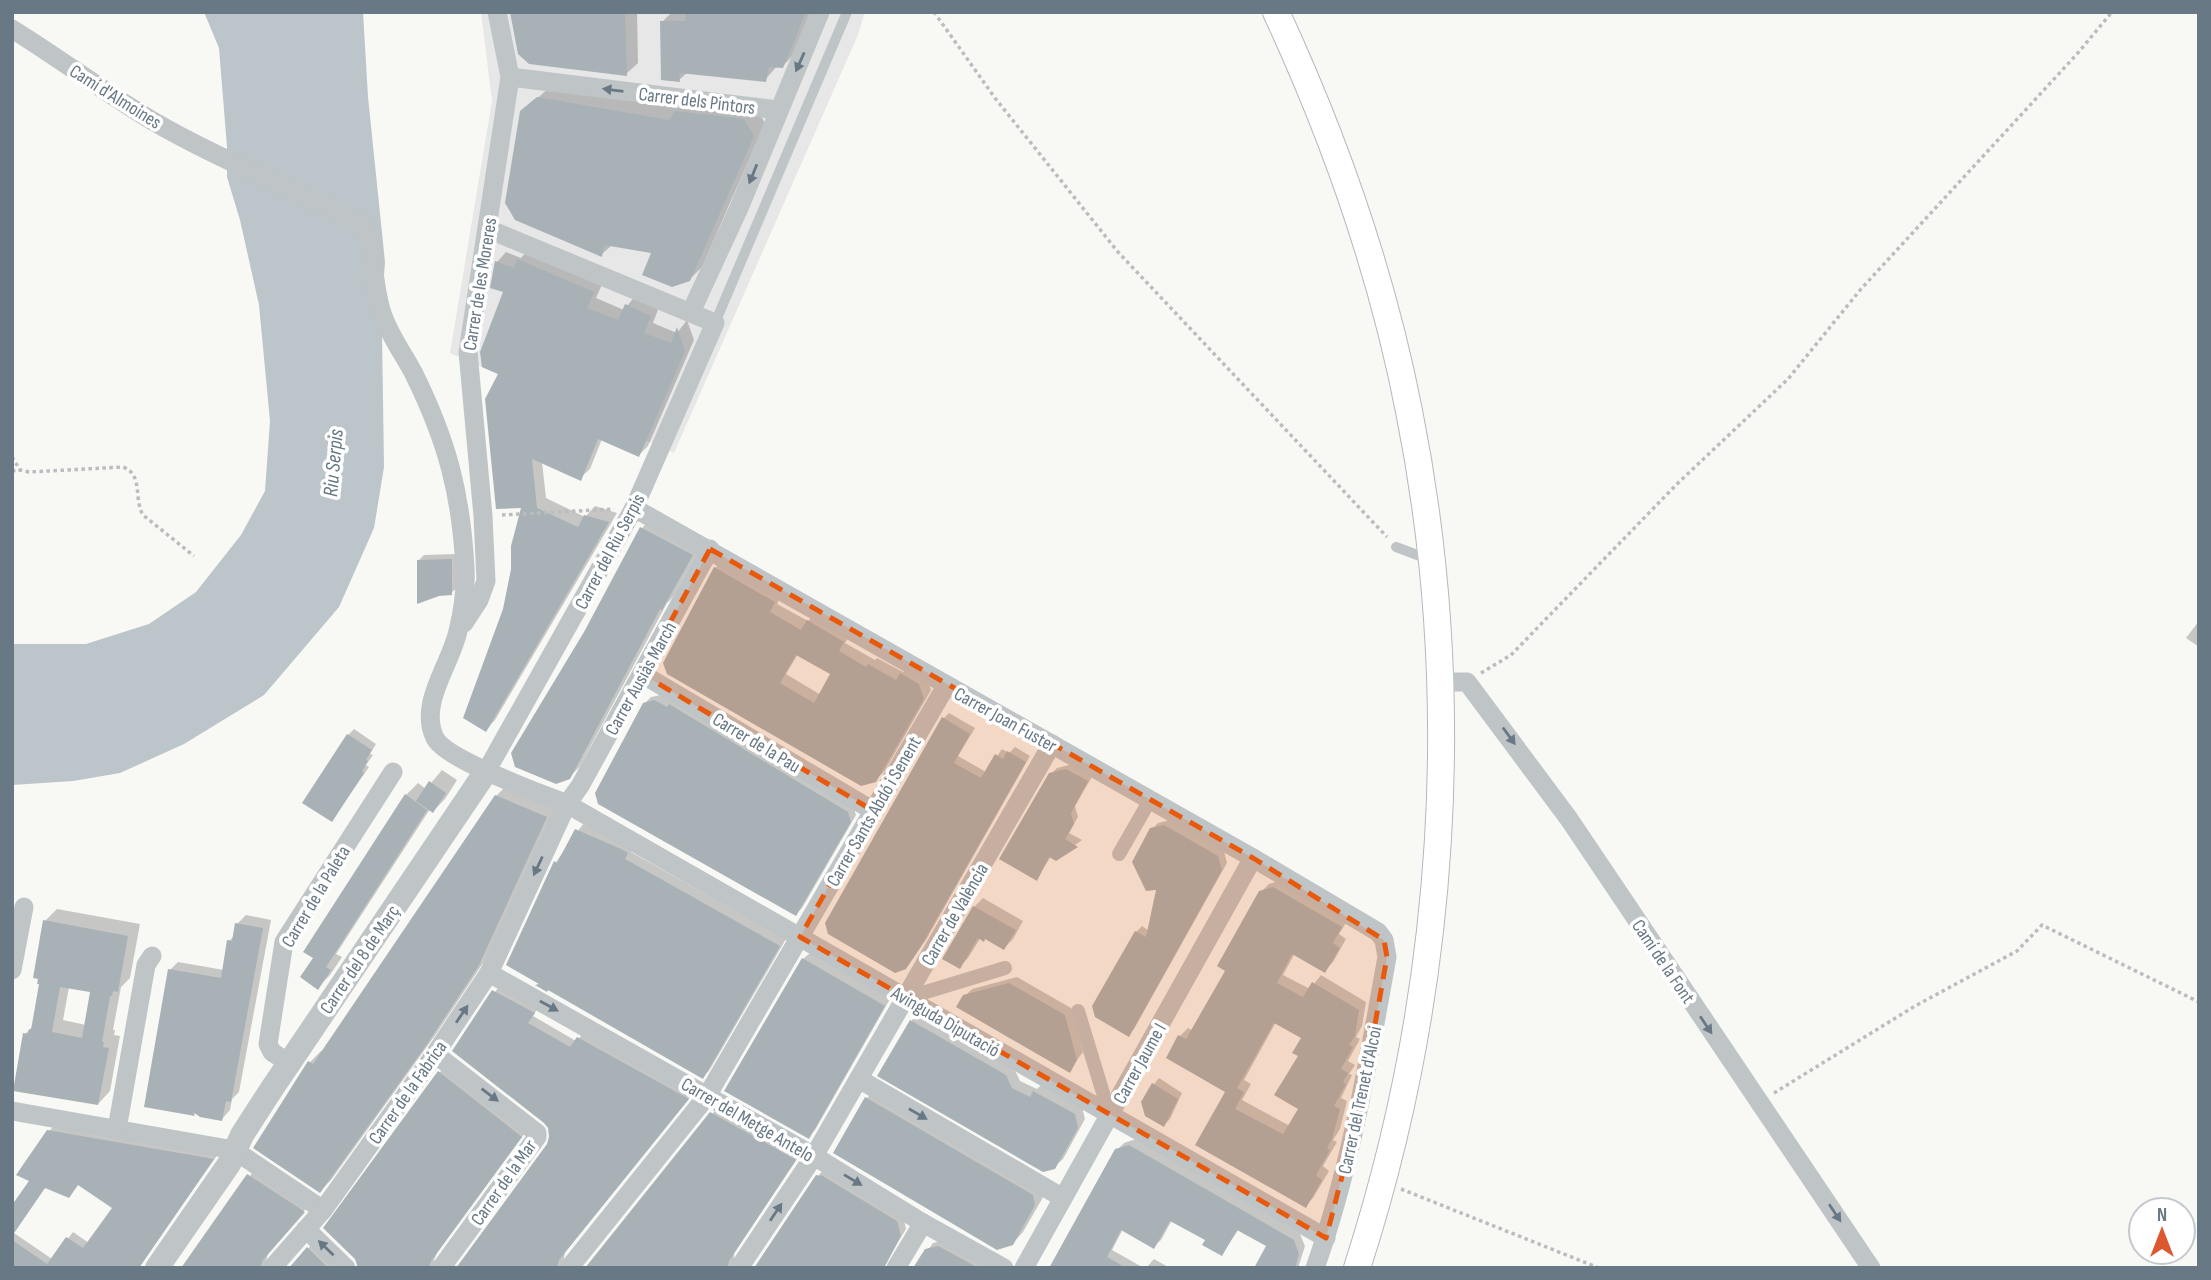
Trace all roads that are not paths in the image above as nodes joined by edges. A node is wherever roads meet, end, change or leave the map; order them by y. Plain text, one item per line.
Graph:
1 (496, 12) edge
2 (820, 12) edge
3 (847, 12) edge
4 (1276, 12) edge
5 (12, 29) edge
6 (510, 77) junction
7 (778, 110) junction
8 (488, 229) junction
9 (691, 312) junction
10 (715, 323) junction
11 (634, 508) junction
12 (1396, 547) road end
13 (709, 549) junction
14 (1431, 560) junction
15 (458, 633) junction
16 (642, 674) junction
17 (1439, 682) junction
18 (946, 686) junction
19 (1052, 744) junction
20 (487, 770) junction
21 (393, 772) dead end
22 (1150, 800) junction
23 (567, 804) junction
24 (872, 810) junction
25 (1119, 854) dead end
26 (1253, 858) junction
27 (24, 906) dead end
28 (1378, 932) joint
29 (800, 937) junction
30 (152, 956) dead end
31 (1005, 968) dead end
32 (12, 970) edge
33 (489, 973) junction
34 (906, 998) junction
35 (1078, 1011) dead end
36 (435, 1054) junction
37 (289, 1063) junction
38 (859, 1079) junction
39 (707, 1096) junction
40 (12, 1111) edge
41 (1111, 1116) junction
42 (117, 1129) junction
43 (234, 1150) junction
44 (814, 1156) junction
45 (1063, 1198) junction
46 (323, 1210) junction
47 (923, 1223) junction
48 (306, 1229) junction
49 (1326, 1238) junction
50 (157, 1268) edge
51 (272, 1268) edge
52 (346, 1268) edge
53 (440, 1268) edge
54 (569, 1268) edge
55 (739, 1268) edge
56 (896, 1268) edge
57 (1004, 1268) edge
58 (1024, 1268) edge
59 (1315, 1268) edge
60 (1357, 1268) edge
61 (1871, 1268) edge

1 - 6 street, Carrer de les Moreres
2 -> 7 street, Carrer dels Pintors
3 - 10 lane
4 - 14 main road
5 - 15 street, Camí d'Almoines
7 -> 6 street, Carrer dels Pintors
6 - 8 street, Carrer de les Moreres
7 -> 9 street
8 - 9 street
8 - 15 street, Carrer de les Moreres
9 - 10 street
10 - 11 street, Carrer del Riu Serpis
11 - 13 street, Carrer Joan Fuster
11 - 20 street, Carrer del Riu Serpis
12 - 14 lane
13 - 16 street, Carrer Ausiàs March
13 - 18 street, Carrer Joan Fuster
14 - 17 main road
15 - 20 street
16 - 23 street, Carrer Ausiàs March
16 - 24 street, Carrer de la Pau
17 - 60 main road
17 -> 61 street, Camí de la Font
18 - 19 street, Carrer Joan Fuster
18 - 24 street, Carrer Sants Abdó i Senent
19 - 22 street, Carrer Joan Fuster
19 - 34 street, Carrer de València
20 - 23 street
20 - 37 street, Carrer del 8 de Març
21 - 37 street, Carrer de la Paleta
22 - 25 street
22 - 26 street, Carrer Joan Fuster
23 - 29 street, Avinguda Diputació
23 -> 33 street, Carrer Ausiàs March
24 - 29 street, Carrer Sants Abdó i Senent
26 - 28 street, Carrer Joan Fuster
26 - 41 street, Carrer Jaume I
27 - 32 street
28 - 49 street, Carrer del Trenet d'Alcoi
29 - 34 street, Avinguda Diputació
29 - 39 street, Carrer Sants Abdó i Senent
30 - 42 street
31 - 34 street
36 -> 33 street, Carrer de la Fabrica
33 -> 39 street, Carrer del Metge Antelo
34 - 38 street, Carrer de València
34 - 41 street, Avinguda Diputació
35 - 41 street
36 - 46 street, Carrer de la Fabrica
36 -> 53 street, Carrer de la Mar
37 - 43 street, Carrer del 8 de Març
38 - 44 street, Carrer de València
38 -> 45 street
39 - 44 street, Carrer del Metge Antelo
39 - 54 street, Carrer Sants Abdó i Senent
40 - 42 street
41 - 45 street, Carrer Jaume I
41 - 49 street, Avinguda Diputació
42 - 43 street
43 - 46 street
43 - 50 street, Carrer del 8 de Març
44 -> 47 street, Carrer del Metge Antelo
55 -> 44 street, Carrer de València
45 - 58 street, Carrer Jaume I
46 - 48 street, Carrer de la Fabrica
47 - 56 street
47 - 57 street, Carrer del Metge Antelo
48 - 51 street, Carrer de la Fabrica
52 -> 48 street
49 - 59 street, Carrer del Trenet d'Alcoi

